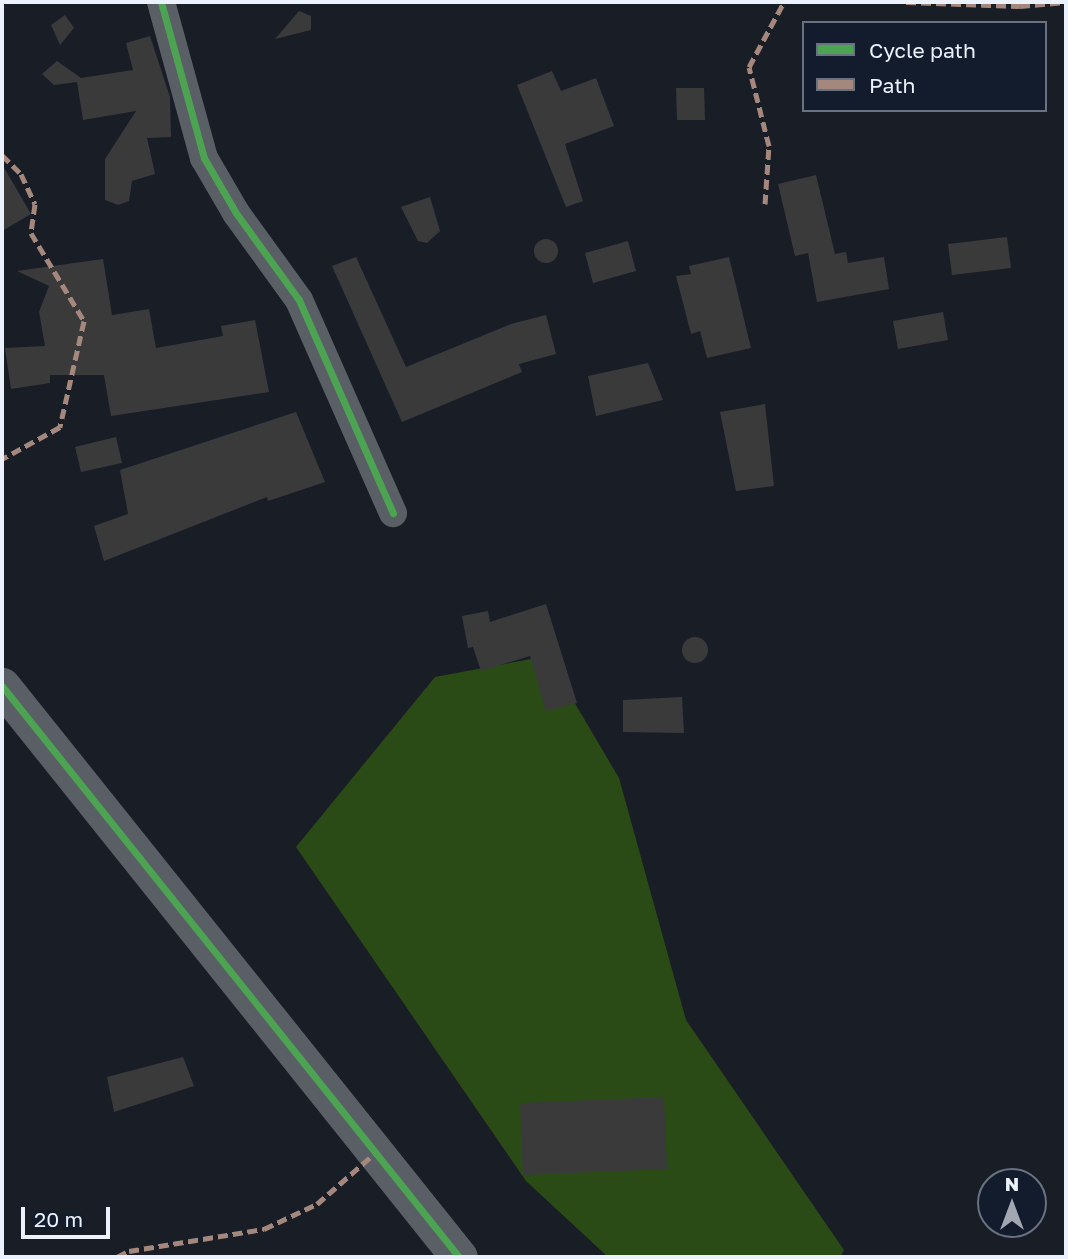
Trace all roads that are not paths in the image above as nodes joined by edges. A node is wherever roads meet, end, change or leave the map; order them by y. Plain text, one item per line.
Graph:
1 (161, 2) edge
2 (393, 513) dead end
3 (2, 686) edge
4 (459, 1257) edge

1 - 2 street
3 - 4 street

